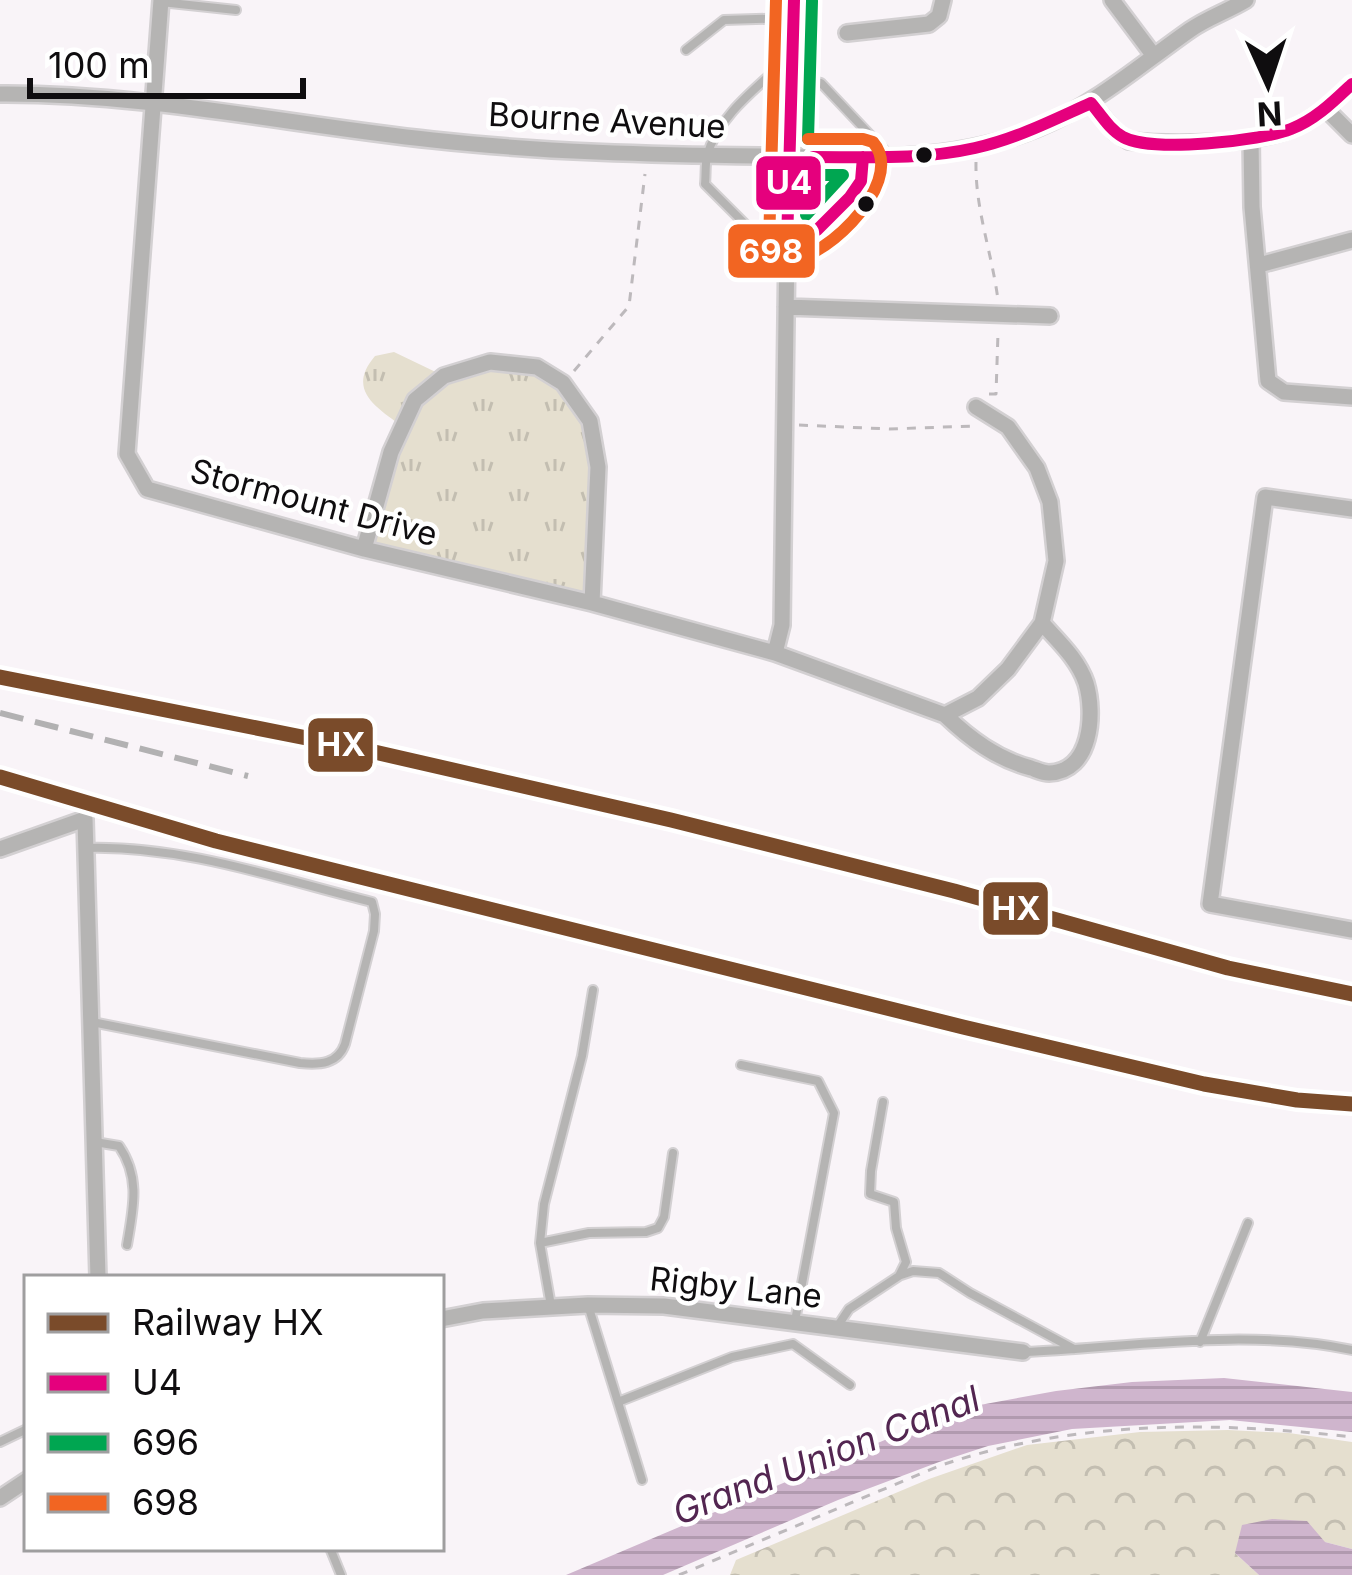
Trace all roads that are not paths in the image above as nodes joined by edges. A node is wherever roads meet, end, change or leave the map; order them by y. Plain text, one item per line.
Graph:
1 (943, 0) edge
2 (1112, 0) edge
3 (161, 1) edge
4 (1243, 1) edge
5 (794, 9) edge
6 (236, 10) dead end
7 (848, 33) dead end
8 (686, 50) dead end
9 (793, 54) junction
10 (1154, 56) junction
11 (793, 76) junction
12 (1352, 84) edge
13 (0, 94) edge
14 (1091, 103) junction
15 (152, 104) junction
16 (1320, 113) junction
17 (1352, 135) edge
18 (1250, 139) junction
19 (707, 155) junction
20 (889, 155) junction
21 (790, 157) junction
22 (863, 157) junction
23 (1352, 240) edge
24 (787, 243) junction
25 (1259, 265) junction
26 (786, 307) junction
27 (1050, 316) dead end
28 (1352, 397) edge
29 (976, 407) road end
30 (1352, 509) edge
31 (364, 549) junction
32 (592, 603) junction
33 (1042, 623) junction
34 (775, 653) junction
35 (945, 715) junction
36 (86, 848) junction
37 (0, 849) edge
38 (1352, 930) edge
39 (593, 990) dead end
40 (91, 1022) junction
41 (742, 1065) dead end
42 (884, 1102) dead end
43 (94, 1142) junction
44 (673, 1153) dead end
45 (1249, 1223) dead end
46 (540, 1243) junction
47 (127, 1245) dead end
48 (98, 1275) edge
49 (899, 1276) junction
50 (588, 1305) junction
51 (551, 1308) junction
52 (444, 1318) edge
53 (794, 1323) junction
54 (836, 1328) junction
55 (1200, 1342) junction
56 (1074, 1348) junction
57 (1352, 1350) edge
58 (1023, 1352) joint
59 (850, 1385) dead end
60 (618, 1402) junction
61 (642, 1480) dead end

1 - 7 street
2 - 10 street
3 - 6 lane
3 - 15 street, Stormount Drive
4 - 10 street, Bourne Avenue
5 - 8 lane
5 - 9 street
9 - 11 street
9 - 19 lane
10 - 14 street, Bourne Avenue
11 - 20 lane
11 - 21 street
12 - 16 street
13 - 15 street, Bourne Avenue
14 - 18 street
14 - 20 street, Bourne Avenue
15 - 19 street, Bourne Avenue
15 - 31 street, Stormount Drive
16 - 17 street
16 - 18 street
18 - 25 street
19 - 21 street, Bourne Avenue
19 - 24 lane
20 - 22 street, Bourne Avenue
21 - 22 street, Bourne Avenue
21 - 24 street
22 - 24 lane
23 - 25 street
24 - 26 street
25 - 28 street
26 - 27 street
26 - 34 street
29 - 33 street
30 - 38 street
31 - 32 street, Stormount Drive
31 - 32 street
32 - 34 street, Stormount Drive
33 - 35 street
33 - 35 street, Stormount Drive
34 - 35 street, Stormount Drive
36 - 37 street
36 - 40 street
36 - 40 lane
39 - 46 lane
40 - 43 street
41 - 53 lane
42 - 49 lane
43 - 47 lane
43 - 48 street
44 - 46 lane
45 - 55 lane
46 - 51 lane
49 - 54 lane
49 - 56 lane
50 - 51 street, Rigby Lane
50 - 53 street, Rigby Lane
50 - 60 lane
51 - 52 street, Rigby Lane
53 - 54 street, Rigby Lane
54 - 58 street, Rigby Lane
55 - 56 lane
55 - 57 lane
56 - 58 lane
59 - 60 lane
60 - 61 lane

